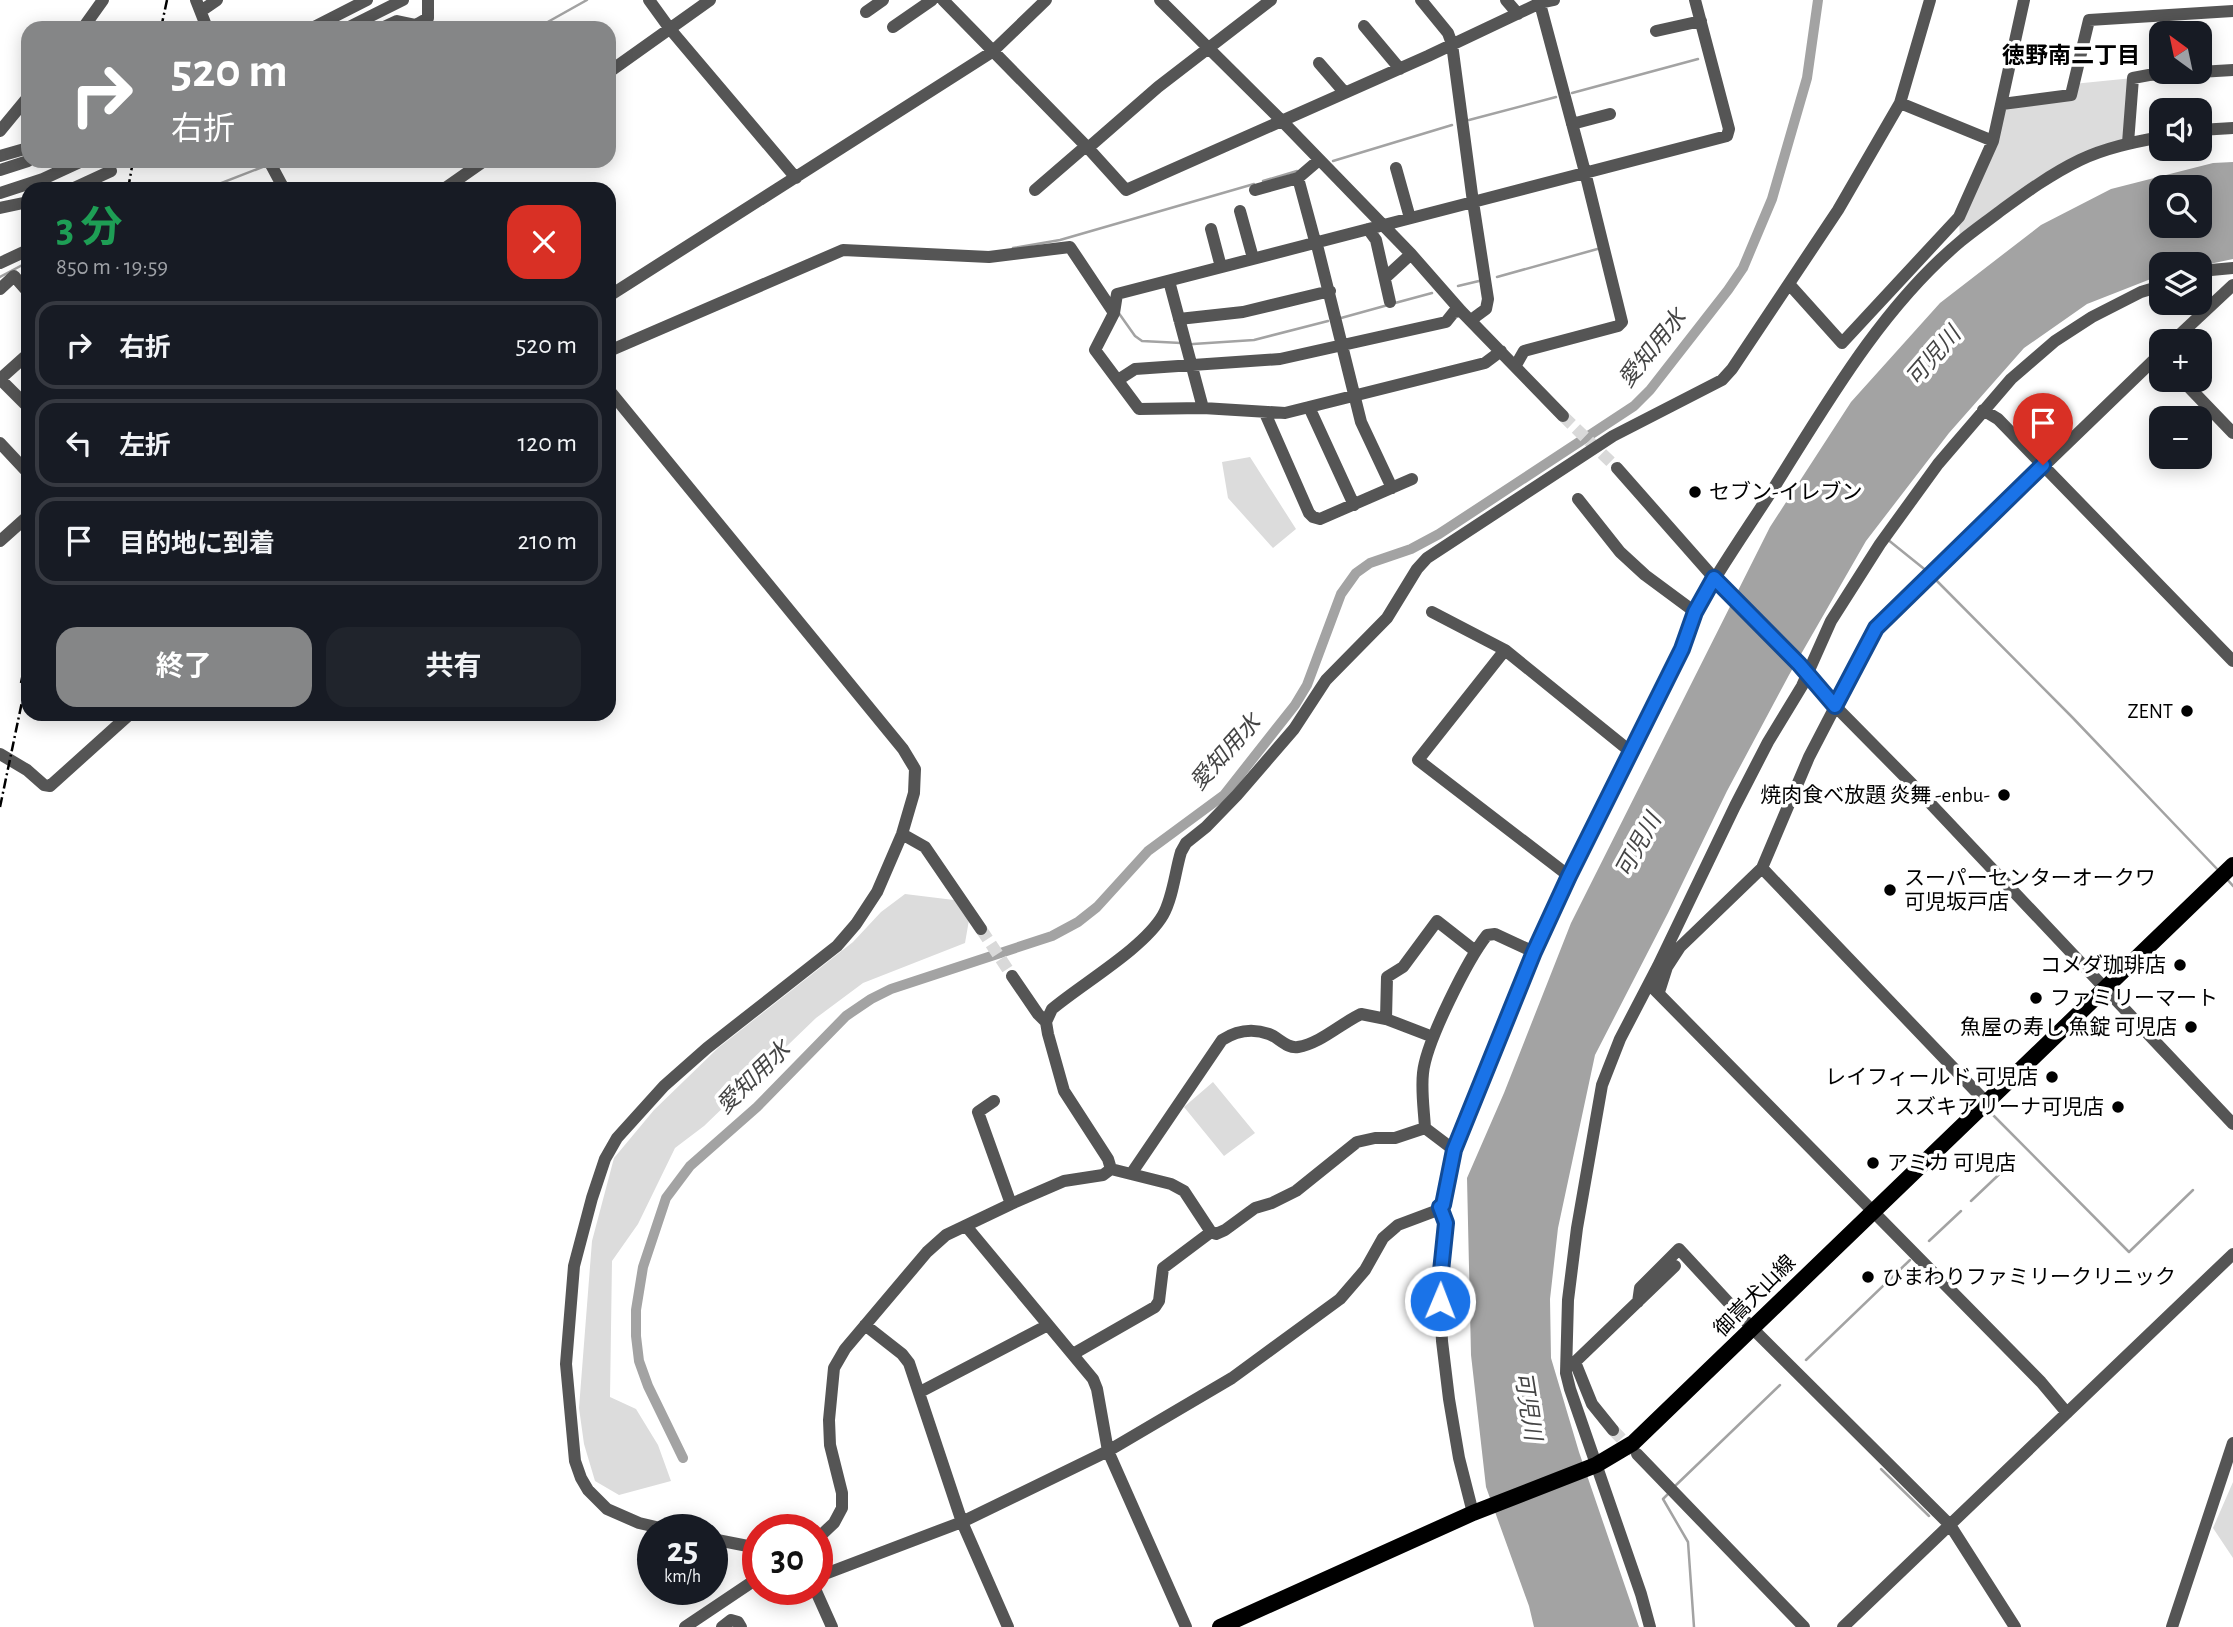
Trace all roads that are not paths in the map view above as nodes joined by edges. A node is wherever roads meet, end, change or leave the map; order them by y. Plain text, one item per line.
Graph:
1 (103, 0) edge
2 (217, 0) edge
3 (367, 0) edge
4 (403, 0) edge
5 (428, 0) edge
6 (649, 0) edge
7 (710, 0) edge
8 (883, 0) edge
9 (1046, 0) edge
10 (1160, 0) edge
11 (1271, 0) edge
12 (1421, 0) edge
13 (1506, 0) edge
14 (1554, 0) edge
15 (1695, 0) edge
16 (1930, 0) edge
17 (2024, 0) edge
18 (942, 1) edge
19 (1539, 2) edge
20 (199, 6) edge
21 (2233, 10) edge
22 (866, 12) dead end
23 (1518, 13) junction
24 (88, 21) edge
25 (326, 21) edge
26 (361, 21) edge
27 (424, 21) edge
28 (1701, 21) junction
29 (1364, 26) dead end
30 (893, 27) dead end
31 (670, 29) junction
32 (1656, 31) dead end
33 (1452, 44) junction
34 (1209, 50) junction
35 (992, 52) junction
36 (1319, 64) dead end
37 (616, 67) edge
38 (1400, 69) junction
39 (2233, 70) edge
40 (1345, 93) junction
41 (1900, 103) junction
42 (2002, 104) junction
43 (21, 106) edge
44 (1610, 114) dead end
45 (1282, 121) junction
46 (1572, 124) junction
47 (2233, 128) edge
48 (2212, 129) edge
49 (0, 131) edge
50 (2149, 140) edge
51 (1993, 141) junction
52 (2128, 144) junction
53 (1087, 147) junction
54 (21, 150) edge
55 (0, 156) edge
56 (1319, 160) junction
57 (21, 163) edge
58 (0, 168) edge
59 (67, 168) edge
60 (110, 168) edge
61 (474, 168) edge
62 (1396, 168) dead end
63 (1585, 172) junction
64 (796, 178) junction
65 (1298, 178) junction
66 (34, 182) edge
67 (95, 182) edge
68 (454, 182) edge
69 (21, 186) edge
70 (1035, 190) dead end
71 (1255, 190) dead end
72 (0, 193) edge
73 (1473, 202) junction
74 (21, 204) edge
75 (0, 208) edge
76 (1240, 211) dead end
77 (1410, 218) junction
78 (1375, 227) junction
79 (1211, 229) dead end
80 (1316, 241) junction
81 (21, 253) edge
82 (1411, 254) junction
83 (1253, 258) junction
84 (0, 263) edge
85 (1222, 267) junction
86 (2233, 268) edge
87 (2212, 270) edge
88 (1386, 277) junction
89 (1169, 281) junction
90 (21, 284) edge
91 (1789, 284) junction
92 (2233, 285) edge
93 (0, 289) edge
94 (2149, 290) edge
95 (1330, 291) junction
96 (616, 292) edge
97 (1390, 302) dead end
98 (1114, 313) junction
99 (1466, 315) junction
100 (1180, 319) junction
101 (2186, 329) edge
102 (1342, 346) junction
103 (616, 348) edge
104 (1501, 351) junction
105 (21, 360) edge
106 (1516, 365) junction
107 (2149, 365) edge
108 (1192, 366) junction
109 (0, 379) edge
110 (1118, 380) junction
111 (2194, 392) edge
112 (1353, 395) junction
113 (616, 399) edge
114 (21, 400) edge
115 (1309, 407) junction
116 (1203, 408) junction
117 (1983, 410) junction
118 (1265, 412) junction
119 (1563, 416) tunnel mouth
120 (2233, 433) edge
121 (0, 443) edge
122 (21, 464) edge
123 (2043, 465) junction
124 (1617, 468) tunnel mouth
125 (1412, 479) dead end
126 (1392, 488) junction
127 (1578, 499) dead end
128 (1354, 505) junction
129 (21, 522) edge
130 (0, 541) edge
131 (1714, 578) junction
132 (1432, 612) dead end
133 (1695, 612) junction
134 (1505, 650) junction
135 (2233, 661) edge
136 (1803, 669) junction
137 (1835, 706) junction
138 (122, 721) edge
139 (1631, 752) junction
140 (0, 754) edge
141 (902, 834) junction
142 (1762, 868) junction
143 (2226, 871) edge
144 (1569, 876) junction
145 (981, 929) tunnel mouth
146 (1474, 950) junction
147 (1534, 952) junction
148 (1012, 976) tunnel mouth
149 (1654, 988) junction
150 (2105, 989) junction
151 (1386, 1019) junction
152 (1046, 1021) junction
153 (1433, 1037) junction
154 (994, 1101) dead end
155 (1986, 1102) junction
156 (2233, 1124) edge
157 (1425, 1128) junction
158 (1454, 1150) junction
159 (1111, 1169) junction
160 (1132, 1174) junction
161 (1010, 1204) junction
162 (1440, 1207) junction
163 (1872, 1212) junction
164 (966, 1226) junction
165 (1211, 1232) junction
166 (2233, 1254) edge
167 (1675, 1266) dead end
168 (1638, 1302) junction
169 (865, 1325) junction
170 (1048, 1325) junction
171 (1753, 1329) junction
172 (1073, 1354) junction
173 (1578, 1371) junction
174 (1568, 1382) junction
175 (920, 1392) junction
176 (2067, 1413) junction
177 (1613, 1430) tunnel mouth
178 (2233, 1443) edge
179 (1108, 1451) junction
180 (1637, 1454) tunnel mouth
181 (1596, 1465) junction
182 (1473, 1513) junction
183 (962, 1521) junction
184 (637, 1522) edge
185 (833, 1524) edge
186 (1950, 1525) junction
187 (833, 1571) edge
188 (742, 1589) edge
189 (822, 1605) edge
190 (685, 1627) edge
191 (722, 1627) edge
192 (741, 1627) edge
193 (832, 1627) edge
194 (1008, 1627) edge
195 (1186, 1627) edge
196 (1220, 1627) edge
197 (1650, 1627) edge
198 (1804, 1627) edge
199 (1843, 1627) edge
200 (2015, 1627) edge
201 (2172, 1627) edge

1 - 24 street
2 - 20 street
3 - 25 street
4 - 26 street
5 - 27 street
6 - 31 street
7 - 31 street
8 - 22 street
9 - 35 street
10 - 34 street
11 - 34 street
12 - 33 street
13 - 23 street
14 - 19 street
15 - 28 street
16 - 41 street
17 - 42 street
18 - 30 street
18 - 35 street
19 - 23 street
19 - 46 street
21 - 42 street
23 - 33 street
28 - 32 street
28 - 63 street
29 - 38 street
31 - 37 street
31 - 64 street
33 - 38 street
33 - 73 street
34 - 45 street
34 - 53 street
35 - 53 street
35 - 64 street
36 - 40 street
38 - 40 street
39 - 52 street
40 - 45 street
41 - 51 street
41 - 91 street
42 - 51 street
43 - 49 street
44 - 46 street
45 - 53 street
45 - 56 street
46 - 63 street
47 - 48 street
50 - 52 street
51 - 91 street
52 - 131 street
53 - 70 street
54 - 55 street
56 - 65 street
56 - 78 street
57 - 58 street
59 - 66 street
60 - 67 street
61 - 68 street
62 - 77 street
63 - 73 street
63 - 106 street
64 - 96 street
65 - 71 street
65 - 80 street
69 - 72 street
73 - 77 street
73 - 99 street
74 - 75 street
76 - 83 street
77 - 78 street
78 - 80 street
78 - 82 street
78 - 88 street
79 - 85 street
80 - 83 street
80 - 95 street
81 - 84 street
82 - 88 street
82 - 99 street
83 - 85 street
85 - 89 street
86 - 87 street
88 - 97 street
89 - 98 street
89 - 100 street
90 - 93 street
91 - 152 street
92 - 101 street
94 - 117 street
95 - 100 street
95 - 102 street
98 - 103 street
98 - 110 street
99 - 102 street
99 - 104 street
100 - 108 street
102 - 108 street
102 - 112 street
104 - 106 street
104 - 112 street
105 - 109 street
106 - 119 street
107 - 123 street
108 - 110 street
108 - 116 street
109 - 114 street
110 - 116 street
111 - 120 street
112 - 115 street
112 - 126 street
113 - 141 street
115 - 118 street
115 - 128 street
116 - 118 street
117 - 123 street
117 - 136 street
118 - 128 street
121 - 122 street
123 - 135 street
123 - 137 street
124 - 131 street
125 - 126 street
126 - 128 street
127 - 133 street
129 - 130 street
131 - 133 street
131 - 136 street
132 - 134 street
133 - 139 street
134 - 139 street
134 - 144 street
136 - 137 street
136 - 149 street
137 - 142 street
137 - 150 street
138 - 140 street
139 - 144 street
141 - 145 street
141 - 184 street
142 - 149 street
142 - 155 street
143 - 150 main road, 御嵩犬山線
144 - 147 street
146 - 147 street
146 - 151 street
146 - 153 street
147 - 158 street
148 - 152 street
149 - 163 street
149 - 174 street
150 - 155 main road, 御嵩犬山線
150 - 156 street
151 - 153 street
151 - 160 street
152 - 159 street
153 - 157 street
154 - 161 street
155 - 163 main road, 御嵩犬山線
157 - 158 street
157 - 165 street
158 - 162 street
159 - 160 street
159 - 161 street
160 - 165 street
161 - 164 street
162 - 179 street
162 - 182 street
163 - 171 main road, 御嵩犬山線
163 - 176 street
164 - 169 street
164 - 170 street
165 - 172 street
166 - 176 street
167 - 168 street
168 - 171 street
168 - 173 street
169 - 175 street
169 - 185 street
170 - 172 street
170 - 175 street
171 - 181 main road, 御嵩犬山線
171 - 186 street
172 - 179 street
173 - 174 street
173 - 177 street
174 - 181 street
175 - 183 street
176 - 186 street
178 - 201 street
179 - 183 street
179 - 195 street
180 - 198 street
181 - 182 main road, 御嵩犬山線
181 - 197 street
182 - 196 main road, 御嵩犬山線
183 - 187 street
183 - 194 street
186 - 199 street
186 - 200 street
188 - 190 street
189 - 193 street
191 - 192 street

